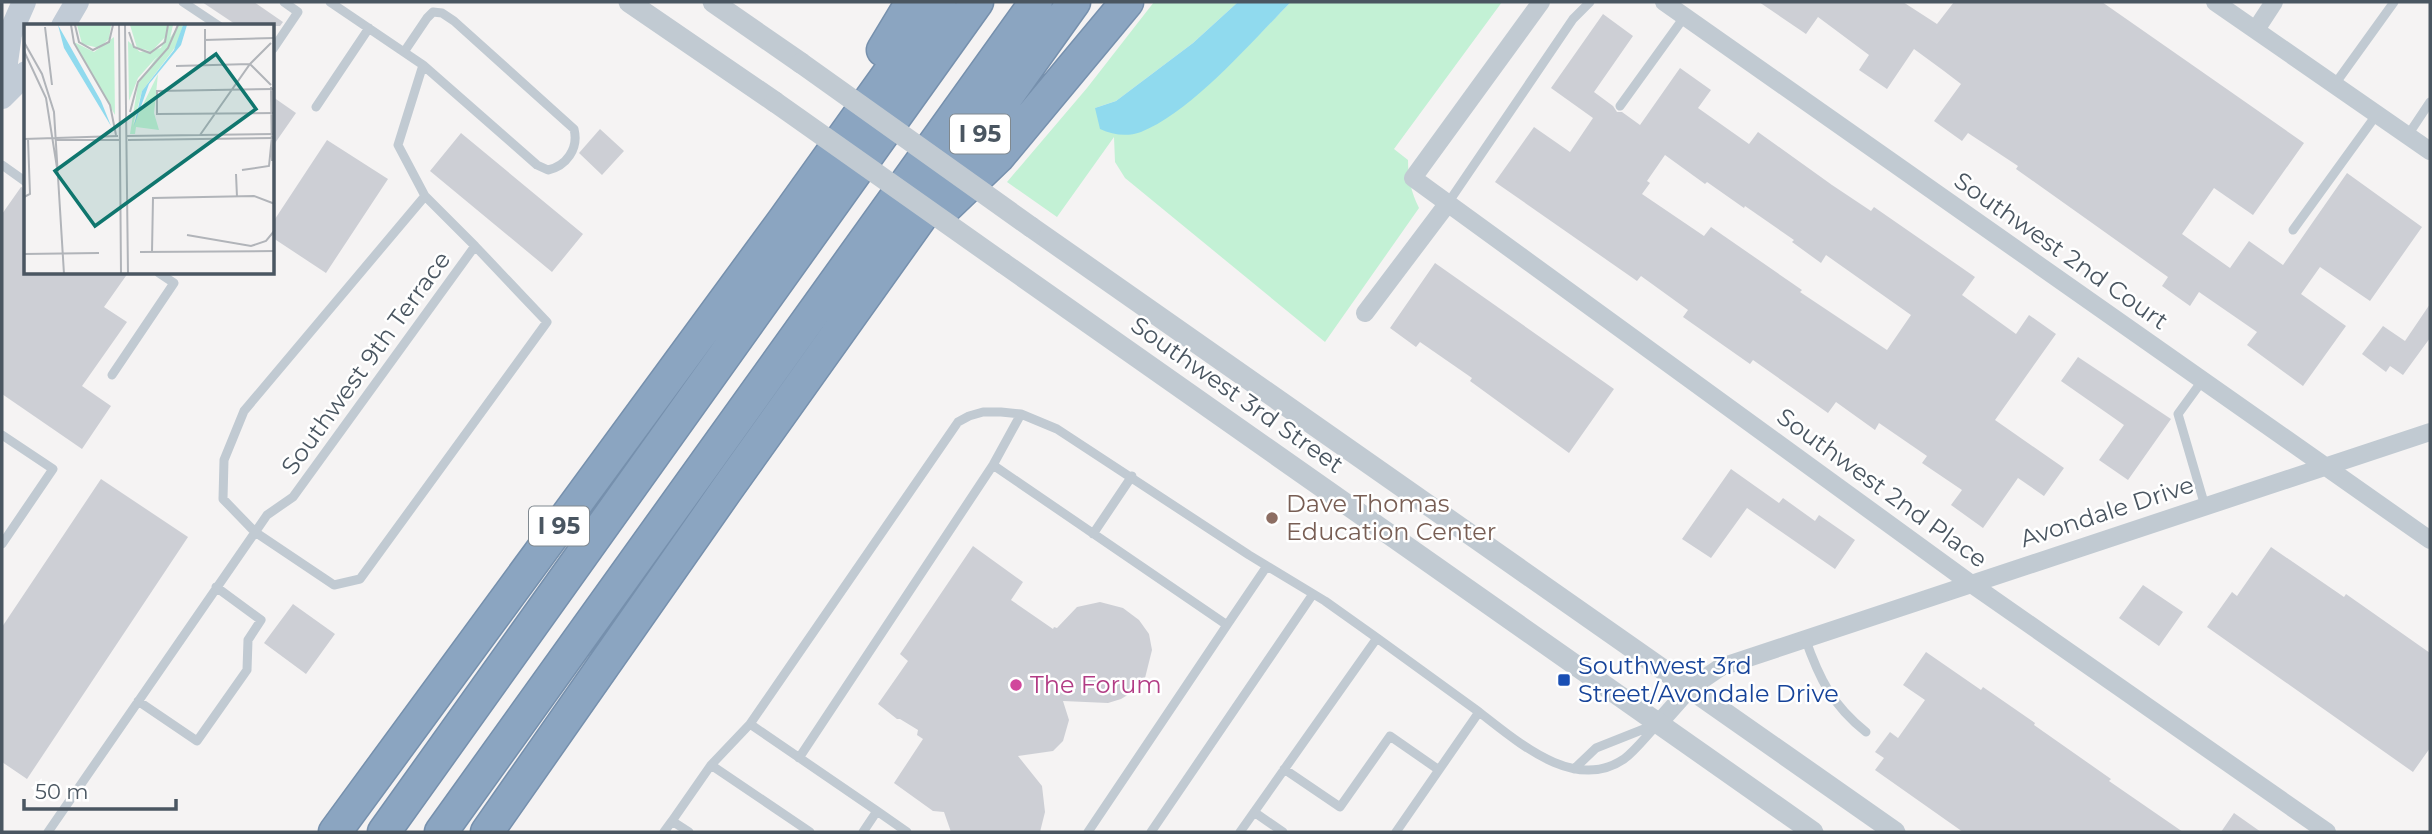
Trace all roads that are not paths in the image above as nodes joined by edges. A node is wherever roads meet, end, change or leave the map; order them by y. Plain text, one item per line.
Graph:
1 (24, 2) edge
2 (77, 2) edge
3 (183, 2) edge
4 (284, 2) edge
5 (330, 2) edge
6 (629, 2) edge
7 (713, 2) edge
8 (912, 2) edge
9 (940, 2) edge
10 (977, 2) edge
11 (1035, 2) edge
12 (1074, 2) edge
13 (1127, 2) edge
14 (1541, 2) edge
15 (1590, 2) edge
16 (1664, 2) edge
17 (2215, 2) edge
18 (2274, 2) edge
19 (2394, 2) edge
20 (1685, 16) junction
21 (64, 24) edge
22 (216, 24) edge
23 (369, 28) junction
24 (2256, 29) junction
25 (275, 47) edge
26 (404, 52) junction
27 (423, 65) junction
28 (24, 75) edge
29 (2335, 84) junction
30 (2, 94) edge
31 (2430, 102) edge
32 (1620, 106) dead end
33 (316, 107) dead end
34 (2377, 114) junction
35 (2407, 135) junction
36 (2430, 151) edge
37 (2, 165) edge
38 (24, 181) edge
39 (425, 196) junction
40 (1448, 203) junction
41 (784, 220) junction
42 (2293, 230) dead end
43 (475, 246) junction
44 (886, 266) junction
45 (162, 275) edge
46 (1364, 313) dead end
47 (112, 374) dead end
48 (2203, 381) junction
49 (1021, 414) junction
50 (2430, 432) edge
51 (2, 435) edge
52 (993, 465) junction
53 (2325, 467) junction
54 (1132, 476) junction
55 (2205, 506) junction
56 (255, 532) junction
57 (1093, 534) junction
58 (2430, 540) edge
59 (2, 544) edge
60 (1267, 566) junction
61 (1970, 583) junction
62 (216, 587) junction
63 (1312, 594) junction
64 (1227, 625) junction
65 (1377, 638) junction
66 (1805, 638) junction
67 (1690, 688) junction
68 (138, 701) junction
69 (1479, 712) junction
70 (1659, 723) junction
71 (750, 724) junction
72 (1866, 732) dead end
73 (799, 758) junction
74 (711, 765) junction
75 (1284, 769) junction
76 (1574, 769) junction
77 (1439, 770) junction
78 (877, 811) junction
79 (1254, 811) junction
80 (672, 821) junction
81 (48, 832) edge
82 (335, 832) edge
83 (384, 832) edge
84 (441, 832) edge
85 (487, 832) edge
86 (664, 832) edge
87 (689, 832) edge
88 (810, 832) edge
89 (863, 832) edge
90 (907, 832) edge
91 (1088, 832) edge
92 (1151, 832) edge
93 (1240, 832) edge
94 (1283, 832) edge
95 (1396, 832) edge
96 (1813, 832) edge
97 (1895, 832) edge
98 (2327, 832) edge

1 - 30 main road
2 - 21 main road
3 - 22 lane
4 - 25 lane
5 - 23 lane
6 - 70 street, Southwest 3rd Street, bridge
7 - 67 street, Southwest 3rd Street, bridge
8 - 41 highway
9 - 41 highway, I 95
10 - 83 highway
11 - 84 highway
12 - 44 highway, I 95
13 - 44 highway
14 - 40 street, Southwest 2nd Place
15 - 40 lane
16 - 20 street, Southwest 2nd Court
17 - 24 street
18 - 24 street
19 - 29 lane
20 - 32 lane
20 - 48 street, Southwest 2nd Court
23 - 26 lane
23 - 33 lane
24 - 29 street
26 - 27 lane
26 - 27 lane
27 - 39 lane, Southwest 9th Terrace
28 - 30 main road
29 - 34 street
31 - 35 lane
34 - 35 street
34 - 42 lane
35 - 36 street
37 - 38 lane
39 - 43 lane, Southwest 9th Terrace
39 - 56 lane
40 - 46 street
40 - 61 street, Southwest 2nd Place
41 - 82 highway, I 95
43 - 56 lane, Southwest 9th Terrace
43 - 56 lane
44 - 85 highway, I 95
45 - 47 lane
48 - 53 street, Southwest 2nd Court
48 - 55 lane
49 - 52 lane
49 - 54 lane
49 - 71 lane
50 - 53 street, Avondale Drive
51 - 59 lane
52 - 57 lane
52 - 73 lane
53 - 55 street, Avondale Drive
53 - 58 street, Southwest 2nd Court
54 - 57 lane
54 - 60 lane
55 - 61 street, Avondale Drive
56 - 62 lane, Southwest 9th Terrace
57 - 64 lane
60 - 63 lane
60 - 64 lane
61 - 66 street, Avondale Drive
61 - 98 street, Southwest 2nd Place
62 - 68 lane, Southwest 9th Terrace
62 - 68 lane
63 - 65 lane
63 - 92 lane
64 - 91 lane
65 - 69 lane
65 - 75 lane
66 - 67 street, Avondale Drive
66 - 72 lane
67 - 70 street, Avondale Drive
67 - 97 street, Southwest 3rd Street
68 - 81 lane, Southwest 9th Terrace
69 - 76 lane
69 - 77 lane
70 - 76 lane
70 - 76 lane
70 - 96 street, Southwest 3rd Street
71 - 73 lane
71 - 74 lane
73 - 78 lane
74 - 80 lane
74 - 88 lane
75 - 77 lane
75 - 79 lane
77 - 95 lane
78 - 89 lane
78 - 90 lane
79 - 93 lane
79 - 94 lane
80 - 86 lane
80 - 87 lane

